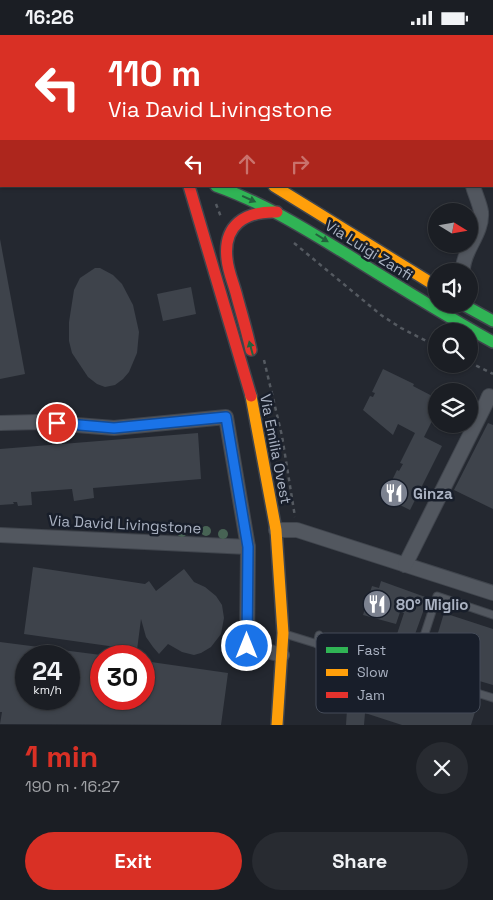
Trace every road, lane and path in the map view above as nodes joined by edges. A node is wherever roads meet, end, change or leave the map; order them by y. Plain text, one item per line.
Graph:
1 (189, 187) edge
2 (219, 187) edge
3 (276, 187) edge
4 (473, 187) edge
5 (281, 213) junction
6 (294, 243) dead end
7 (465, 263) edge
8 (428, 277) edge
9 (478, 312) edge
10 (493, 321) edge
11 (428, 342) edge
12 (493, 342) edge
13 (258, 362) junction
14 (478, 366) edge
15 (493, 374) edge
16 (251, 395) junction
17 (493, 398) edge
18 (0, 423) edge
19 (276, 530) junction
20 (297, 530) junction
21 (0, 535) edge
22 (248, 547) junction
23 (405, 565) junction
24 (493, 593) edge
25 (493, 615) edge
26 (283, 633) junction
27 (425, 633) edge
28 (316, 644) edge
29 (282, 655) junction
30 (480, 694) edge
31 (493, 698) edge
32 (277, 725) edge

1 - 16 street, Via Emilia Ovest
2 -> 5 street, Via Luigi Zanfi
3 - 8 street, Via Luigi Zanfi
4 - 7 street
5 -> 12 street, Via Luigi Zanfi
13 -> 5 street
6 - 11 path
9 - 10 street
13 - 16 street
13 - 20 path
14 - 15 path
16 - 19 street, Via Emilia Ovest
17 - 23 street
18 - 22 street
19 - 20 street
19 - 26 street, Via Emilia Ovest
20 - 23 street
21 - 22 street, Via David Livingstone
22 - 29 street
23 - 24 street
25 - 27 lane
26 - 28 lane
26 - 29 street, Via Emilia Ovest
29 - 32 street, Via Emilia Ovest
30 - 31 lane

